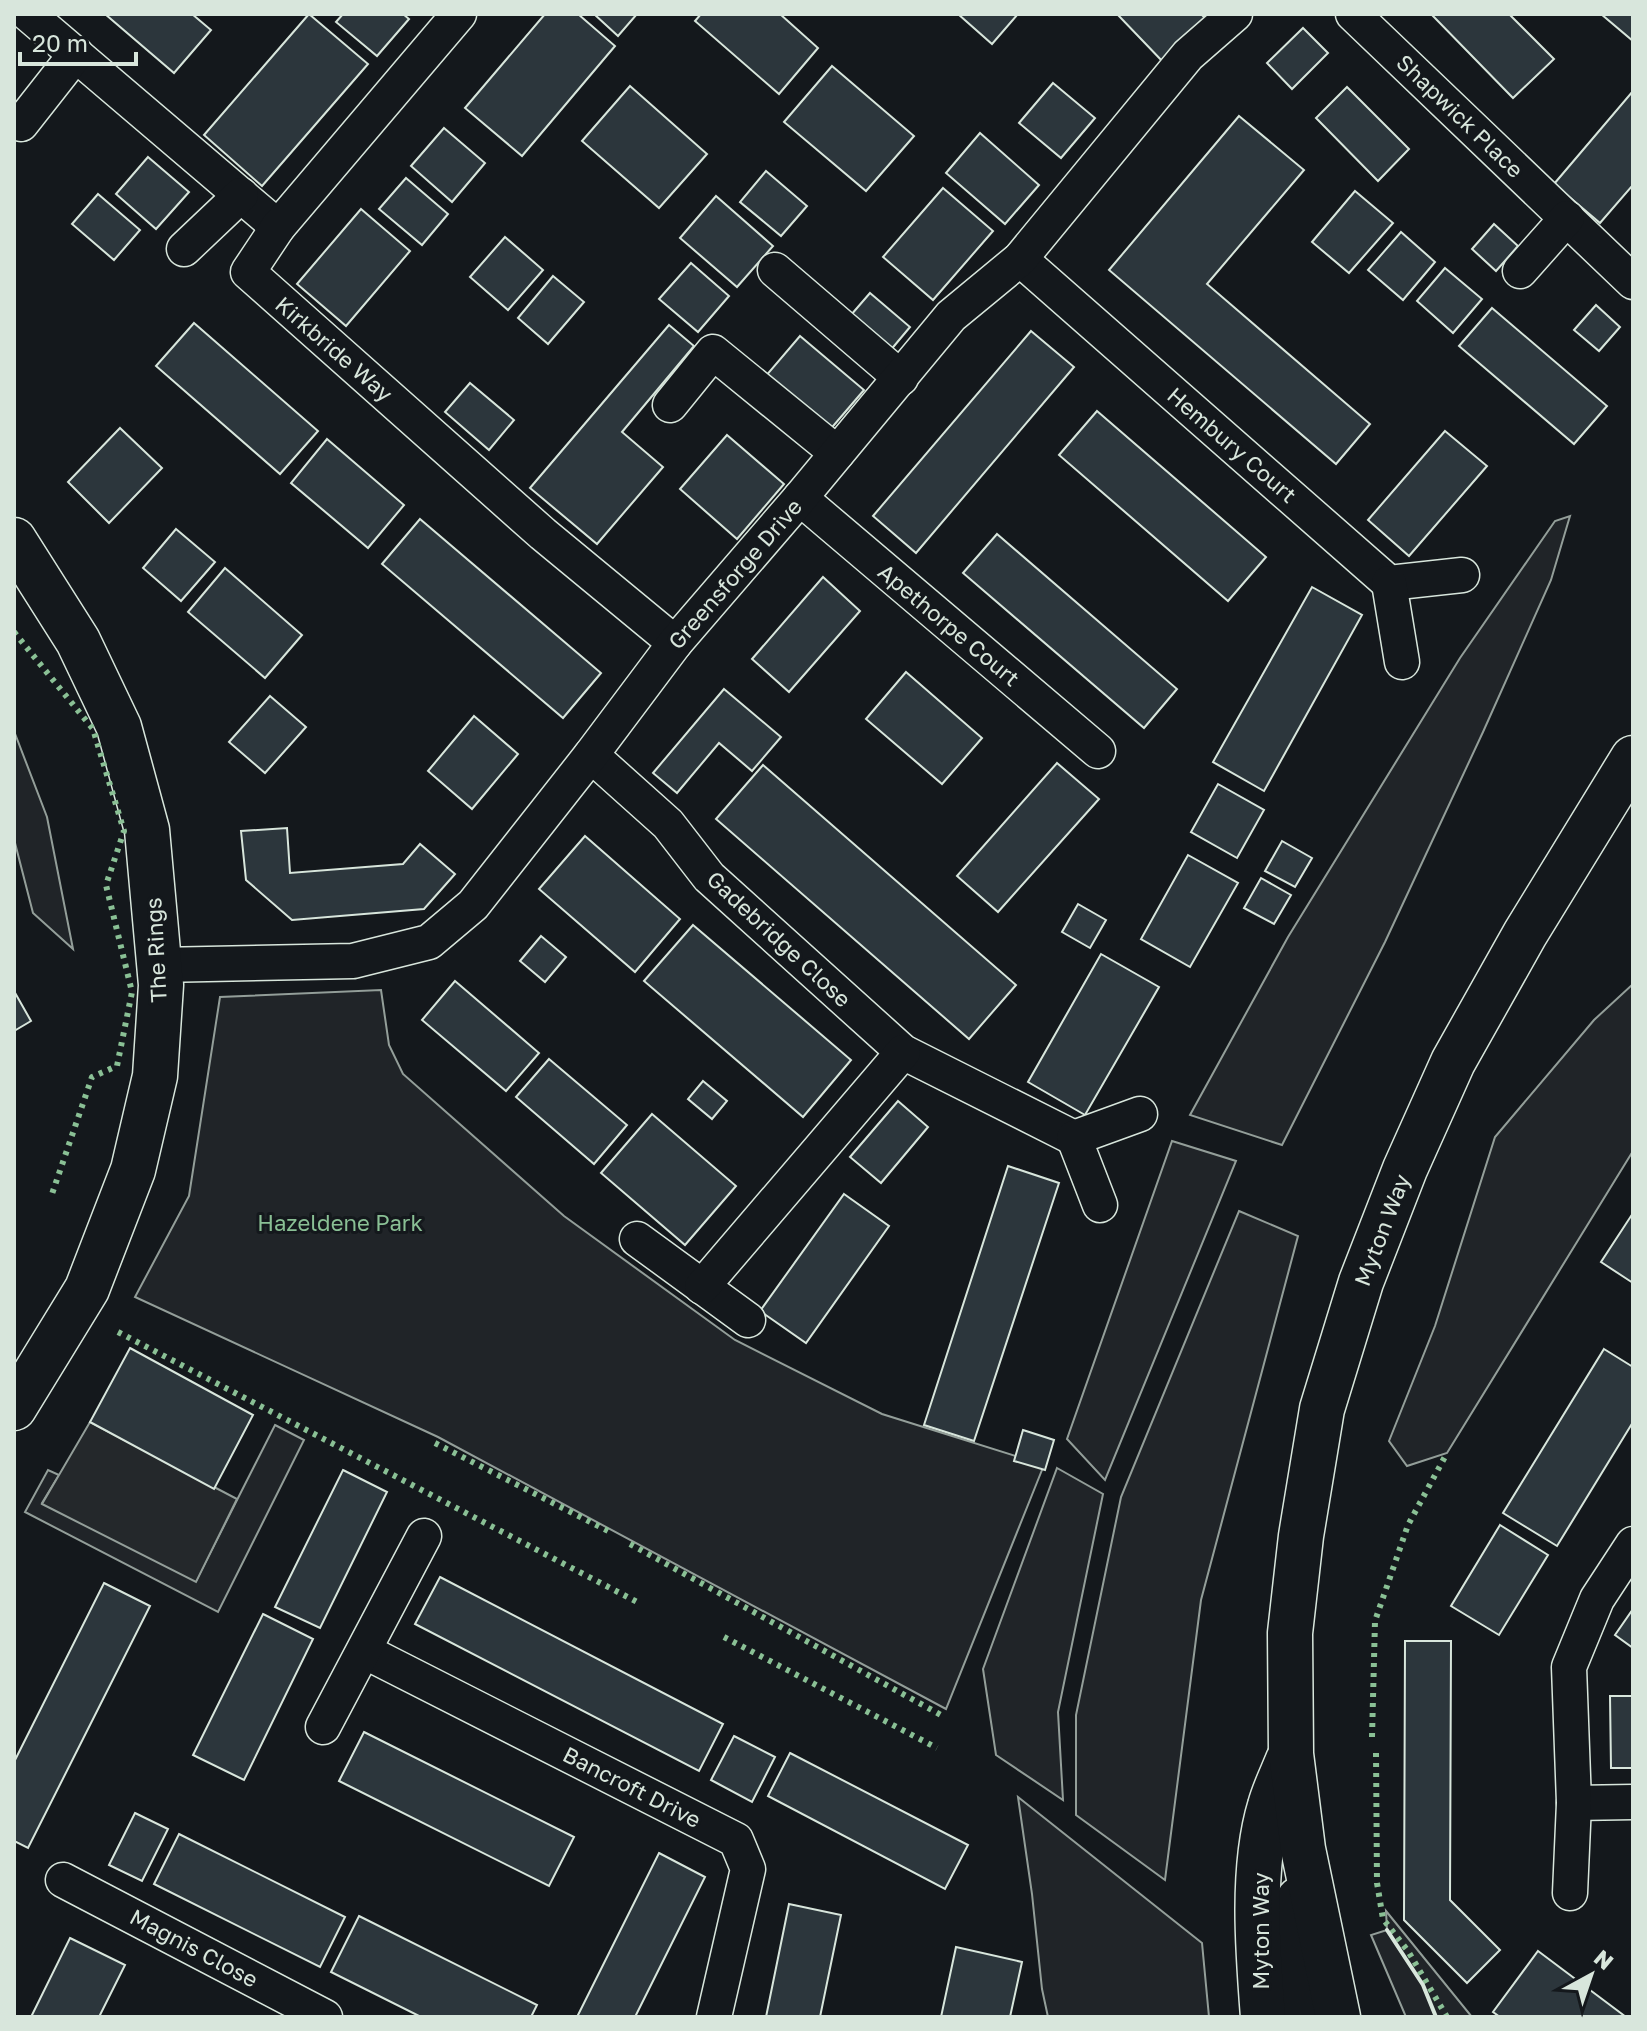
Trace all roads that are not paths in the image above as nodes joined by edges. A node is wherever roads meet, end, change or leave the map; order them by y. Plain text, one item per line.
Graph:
1 (28, 14) edge
2 (459, 14) edge
3 (1235, 14) edge
4 (1353, 14) edge
5 (76, 54) junction
6 (21, 124) dead end
7 (241, 195) junction
8 (1567, 218) junction
9 (278, 227) junction
10 (184, 249) dead end
11 (1020, 259) junction
12 (775, 270) dead end
13 (1520, 271) dead end
14 (1633, 282) edge
15 (901, 378) junction
16 (670, 405) dead end
17 (837, 453) junction
18 (800, 498) junction
19 (14, 540) edge
20 (1462, 575) dead end
21 (1389, 583) junction
22 (675, 643) junction
23 (1402, 662) dead end
24 (1098, 751) dead end
25 (591, 755) junction
26 (1633, 758) edge
27 (159, 965) junction
28 (903, 1052) junction
29 (1140, 1114) dead end
30 (1074, 1138) junction
31 (1100, 1205) dead end
32 (637, 1239) dead end
33 (702, 1287) junction
34 (748, 1320) dead end
35 (14, 1408) edge
36 (424, 1536) dead end
37 (1633, 1544) edge
38 (364, 1651) junction
39 (323, 1727) dead end
40 (1291, 1754) junction
41 (1633, 1802) edge
42 (1574, 1803) junction
43 (63, 1880) dead end
44 (1570, 1893) dead end
45 (1330, 2012) edge
46 (325, 2017) edge
47 (714, 2017) edge
48 (1263, 2017) edge

1 - 5 street
2 - 9 street, Kirkbride Way
3 - 11 street, Greensforge Drive
4 - 8 street, Shapwick Place
5 - 6 street
5 - 7 street
7 - 9 street
7 - 10 street
8 - 13 street
8 - 14 street, Shapwick Place
9 - 22 street, Kirkbride Way
11 - 15 street, Greensforge Drive
11 - 21 street, Hembury Court
12 - 15 street
15 - 17 street, Greensforge Drive
16 - 17 street
17 - 18 street, Greensforge Drive
18 - 22 street, Greensforge Drive
18 - 24 street, Apethorpe Court
19 - 27 street, The Rings
20 - 21 street
21 - 23 street
22 - 25 street, Greensforge Drive
25 - 27 street, Greensforge Drive
25 - 28 street, Gadebridge Close
26 - 40 street, Myton Way
27 - 35 street, The Rings
28 - 30 street, Gadebridge Close
28 - 33 street
29 - 30 street
30 - 31 street
32 - 33 street
33 - 34 street
36 - 38 street
37 - 42 street
38 - 39 street
38 - 47 street, Bancroft Drive
40 - 45 street, Myton Way
40 - 48 street, Myton Way
41 - 42 street
42 - 44 street
43 - 46 street, Magnis Close

